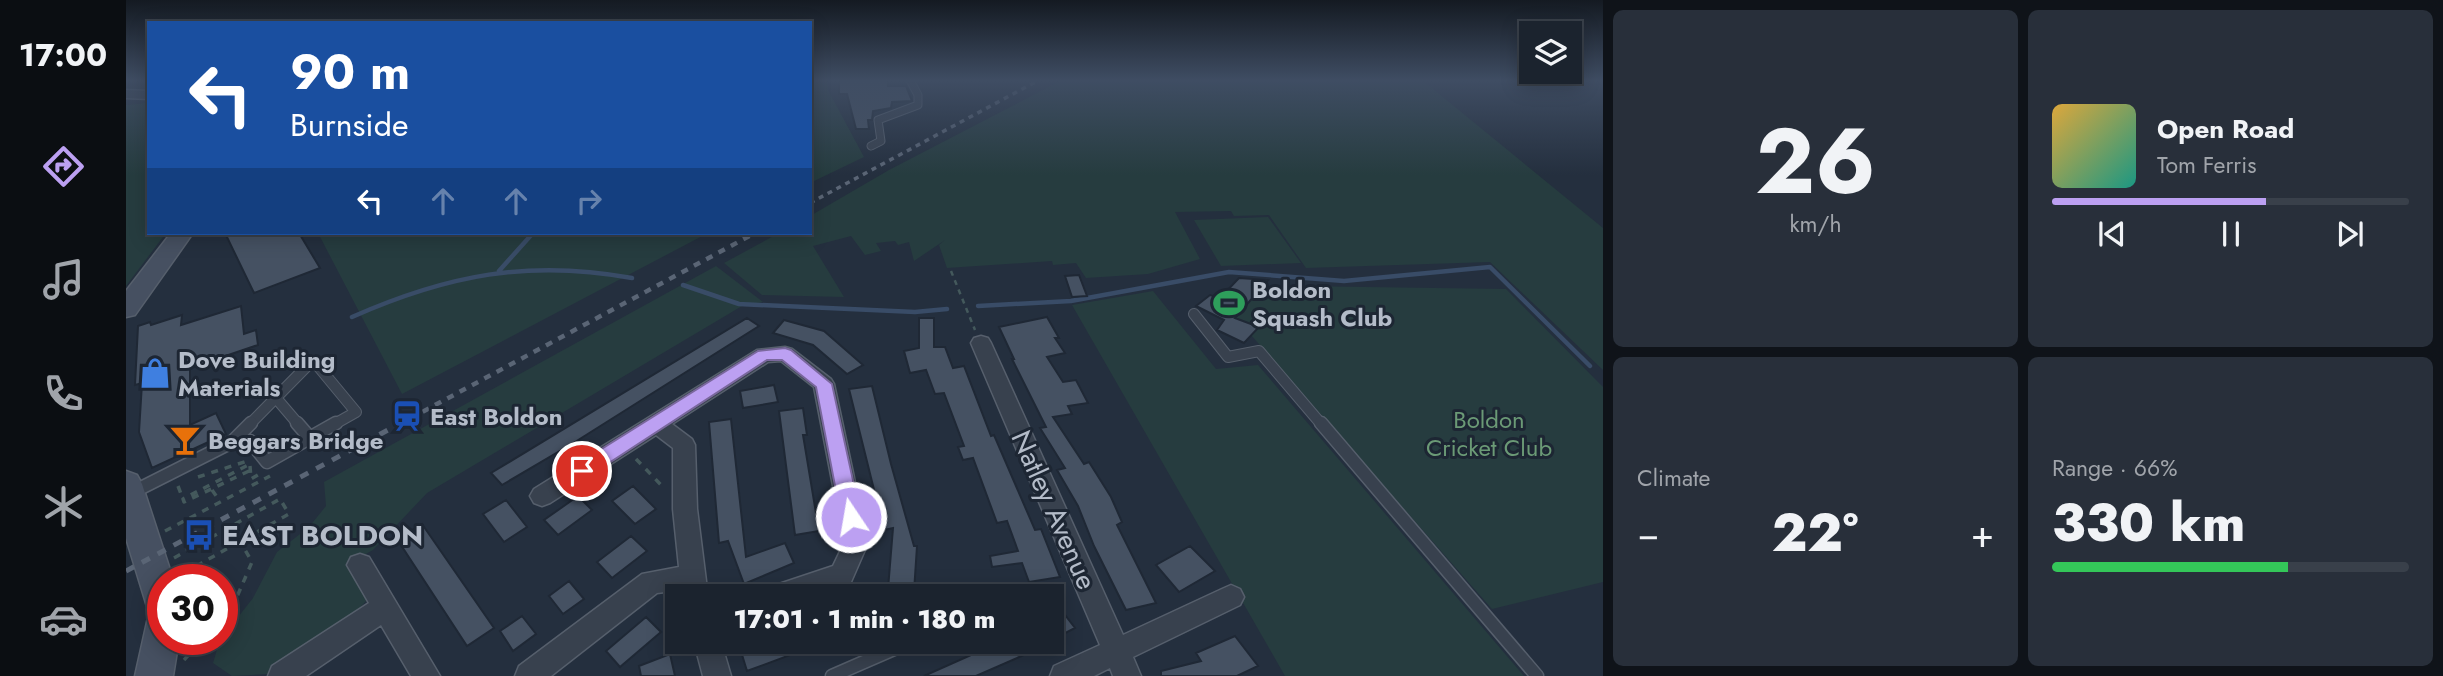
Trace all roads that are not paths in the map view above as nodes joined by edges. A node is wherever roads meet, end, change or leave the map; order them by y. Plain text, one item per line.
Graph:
1 (901, 112) edge
2 (871, 146) dead end
3 (180, 235) edge
4 (126, 309) edge
5 (1194, 314) dead end
6 (981, 343) road end
7 (276, 398) junction
8 (656, 424) junction
9 (310, 438) junction
10 (232, 442) junction
11 (128, 489) edge
12 (542, 496) dead end
13 (151, 564) edge
14 (360, 565) dead end
15 (668, 584) edge
16 (693, 584) edge
17 (812, 584) edge
18 (1231, 597) dead end
19 (385, 607) junction
20 (1116, 651) junction
21 (711, 654) edge
22 (882, 654) edge
23 (282, 676) edge
24 (426, 676) edge
25 (529, 676) edge
26 (717, 676) edge
27 (832, 676) edge
28 (1064, 676) edge
29 (1127, 676) edge
30 (1537, 676) edge

1 - 2 lane
3 - 4 main road
5 - 30 lane
6 - 20 street, Natley Avenue
7 - 9 lane
7 - 9 lane
7 - 10 lane
8 - 12 street
8 - 16 street
8 - 17 street
9 - 10 lane
10 - 11 lane
11 - 13 main road
14 - 19 street
15 - 25 street
18 - 20 street
19 - 23 street
19 - 24 street
20 - 28 street
20 - 29 street, Natley Avenue
21 - 26 street
22 - 27 lane

